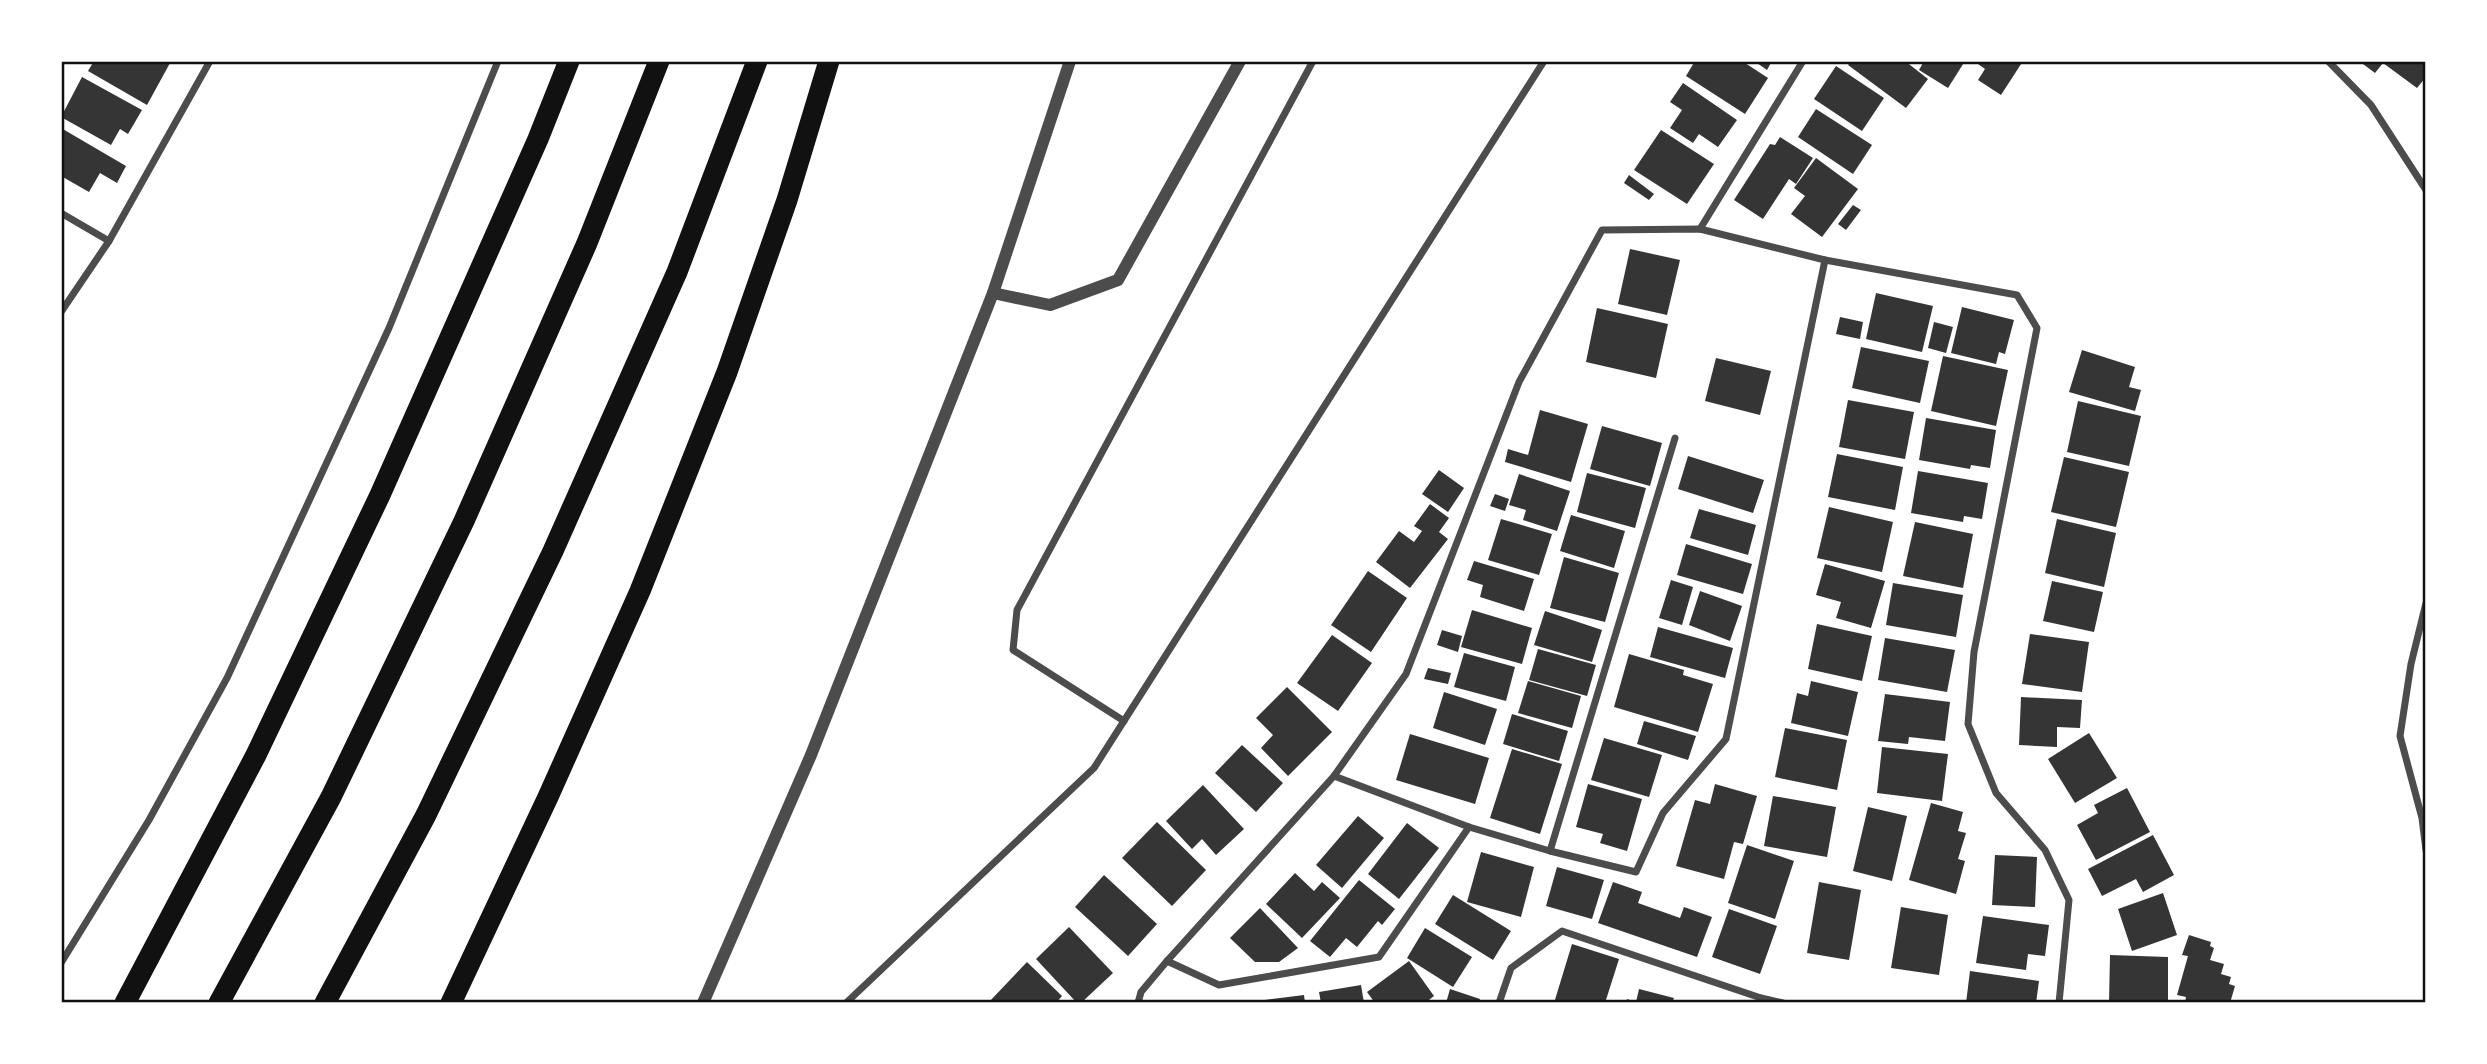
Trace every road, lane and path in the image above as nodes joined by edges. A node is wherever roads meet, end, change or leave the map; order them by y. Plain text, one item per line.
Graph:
1 (210, 61) edge
2 (498, 61) edge
3 (569, 61) edge
4 (659, 61) edge
5 (757, 61) edge
6 (829, 61) edge
7 (1070, 61) edge
8 (1240, 61) edge
9 (1313, 61) edge
10 (1544, 61) edge
11 (1803, 61) edge
12 (2328, 61) edge
13 (2426, 190) edge
14 (61, 213) edge
15 (1700, 229) junction
16 (109, 241) junction
17 (1825, 260) junction
18 (993, 293) junction
19 (61, 312) edge
20 (1675, 438) dead end
21 (2426, 603) edge
22 (1124, 721) junction
23 (1334, 776) junction
24 (1469, 827) junction
25 (2426, 850) edge
26 (1550, 851) junction
27 (1167, 961) junction
28 (61, 963) edge
29 (1761, 1000) edge
30 (125, 1003) edge
31 (219, 1003) edge
32 (325, 1003) edge
33 (451, 1003) edge
34 (703, 1003) edge
35 (846, 1003) edge
36 (1138, 1003) edge
37 (1499, 1003) edge
38 (1783, 1003) edge
39 (2059, 1003) edge

1 - 16 street
2 - 28 street
3 - 30 highway
4 - 31 highway
5 - 32 highway
6 - 33 highway
7 - 18 street
8 - 18 street
9 - 22 street
10 - 22 street
11 - 15 street
12 - 13 street
14 - 16 street
15 - 17 street
15 - 23 street
16 - 19 street
17 - 26 street
17 - 39 street
18 - 34 street
20 - 26 street
21 - 25 street
22 - 35 street
23 - 24 street
23 - 27 street
24 - 26 street
24 - 27 street
27 - 36 street
29 - 37 street
29 - 38 street

